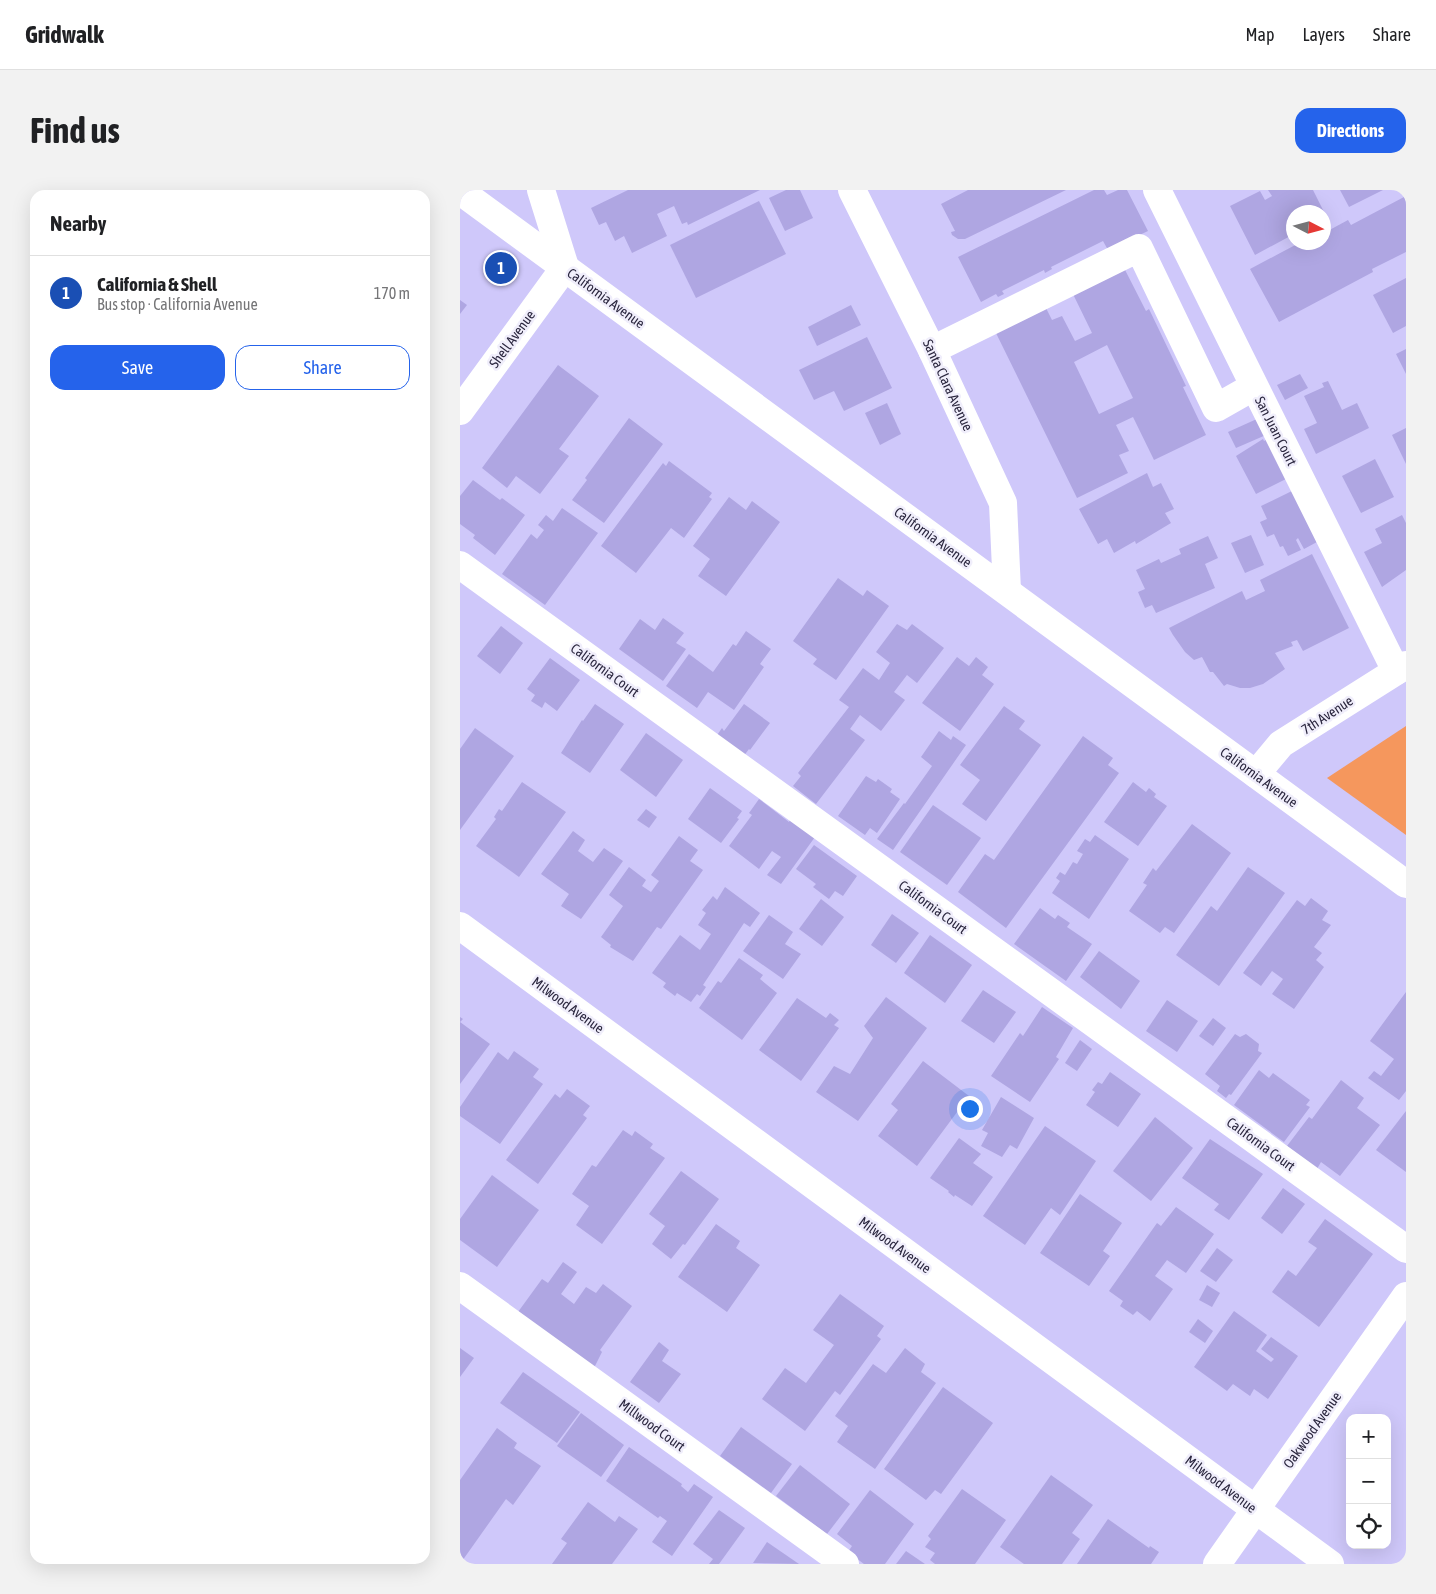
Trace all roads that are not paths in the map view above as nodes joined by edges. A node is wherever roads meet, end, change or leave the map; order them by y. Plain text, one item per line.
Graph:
1 (541, 190) edge
2 (852, 190) edge
3 (1157, 190) edge
4 (460, 191) edge
5 (565, 268) junction
6 (932, 350) junction
7 (1254, 387) junction
8 (460, 411) edge
9 (460, 566) edge
10 (1007, 591) junction
11 (1401, 668) edge
12 (1256, 774) junction
13 (1406, 884) edge
14 (460, 926) edge
15 (1406, 1249) edge
16 (460, 1286) edge
17 (1406, 1296) edge
18 (1256, 1510) junction
19 (845, 1564) edge
20 (1217, 1564) edge
21 (1330, 1564) edge

1 - 5 street
2 - 6 street, Santa Clara Avenue
3 - 7 street, San Juan Court
4 - 5 street, California Avenue
5 - 8 street, Shell Avenue
5 - 10 street, California Avenue
6 - 7 street
6 - 10 street, Santa Clara Avenue
7 - 11 street, San Juan Court
9 - 15 street, California Court
10 - 12 street, California Avenue
11 - 12 street, 7th Avenue
12 - 13 street, California Avenue
14 - 18 street, Milwood Avenue
16 - 19 street, Millwood Court
17 - 18 street, Oakwood Avenue
18 - 20 street, Oakwood Avenue
18 - 21 street, Milwood Avenue

